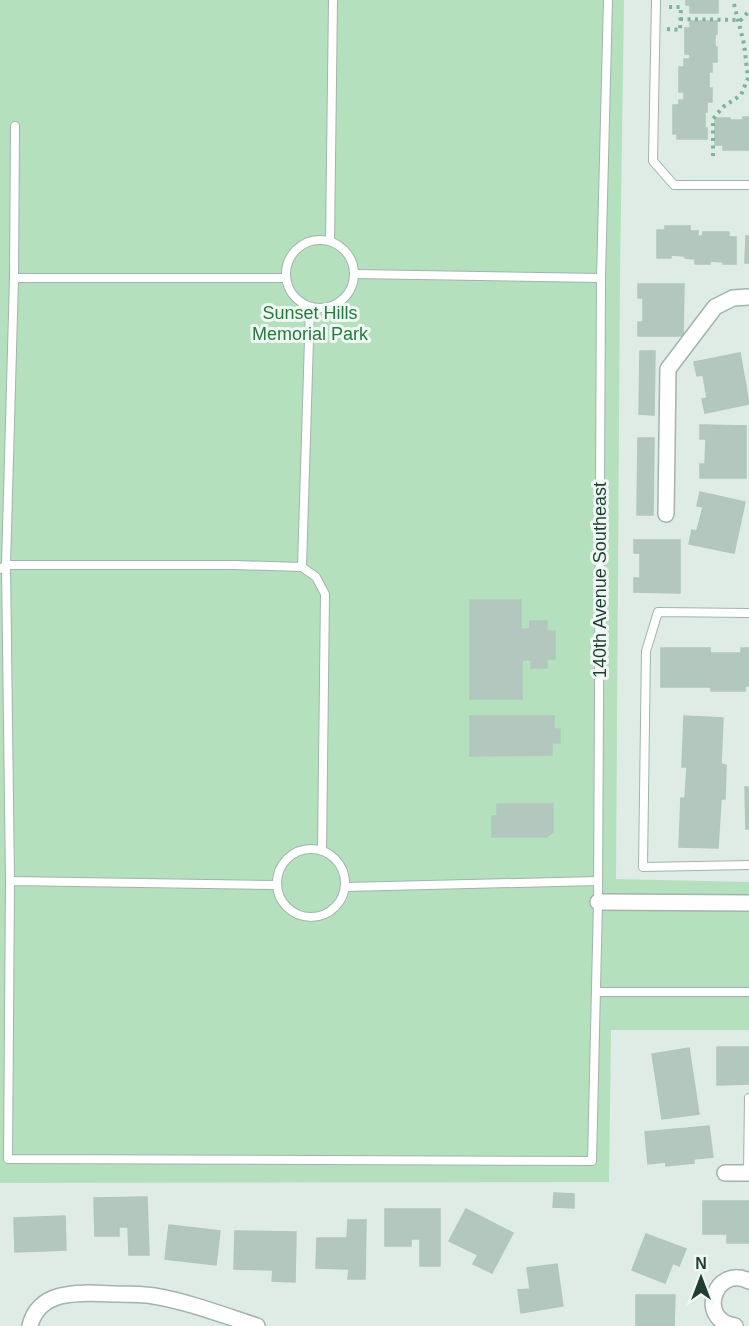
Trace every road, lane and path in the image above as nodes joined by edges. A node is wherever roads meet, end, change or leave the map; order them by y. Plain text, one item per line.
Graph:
1 (333, 0) edge
2 (608, 0) edge
3 (656, 0) edge
4 (733, 0) edge
5 (667, 7) dead end
6 (749, 11) edge
7 (680, 19) junction
8 (737, 20) junction
9 (667, 29) dead end
10 (15, 126) dead end
11 (713, 156) dead end
12 (749, 185) edge
13 (330, 241) junction
14 (355, 274) junction
15 (14, 278) junction
16 (286, 278) junction
17 (601, 278) junction
18 (749, 297) edge
19 (310, 307) junction
20 (666, 514) dead end
21 (3, 567) edge
22 (302, 567) junction
23 (749, 613) edge
24 (322, 851) junction
25 (749, 866) edge
26 (10, 881) junction
27 (598, 881) junction
28 (276, 885) junction
29 (345, 887) junction
30 (598, 902) junction
31 (749, 903) edge
32 (597, 992) junction
33 (749, 992) edge
34 (749, 1098) edge
35 (725, 1173) dead end
36 (748, 1173) edge
37 (749, 1281) edge
38 (749, 1323) edge
39 (30, 1326) edge
40 (257, 1326) edge
41 (737, 1326) edge

1 - 13 lane
2 - 17 lane, 140th Avenue Southeast
3 - 12 lane
4 - 8 path
5 - 7 path
6 - 8 path
7 - 8 path
7 - 9 path
8 - 11 path
10 - 15 lane
13 - 14 lane
13 - 16 lane
14 - 17 lane
14 - 19 lane
15 - 16 lane
15 - 21 lane
16 - 19 lane
17 - 27 lane, 140th Avenue Southeast
18 - 20 street
19 - 22 lane
21 - 22 lane
21 - 26 lane
22 - 24 lane
23 - 25 lane
24 - 28 lane
24 - 29 lane
26 - 28 lane
26 - 32 lane, 140th Avenue Southeast
27 - 29 lane
27 - 30 lane, 140th Avenue Southeast
28 - 29 lane
30 - 31 street
30 - 32 lane, 140th Avenue Southeast
32 - 33 lane
34 - 36 lane
35 - 36 street
37 - 41 street
38 - 41 street
39 - 40 street

